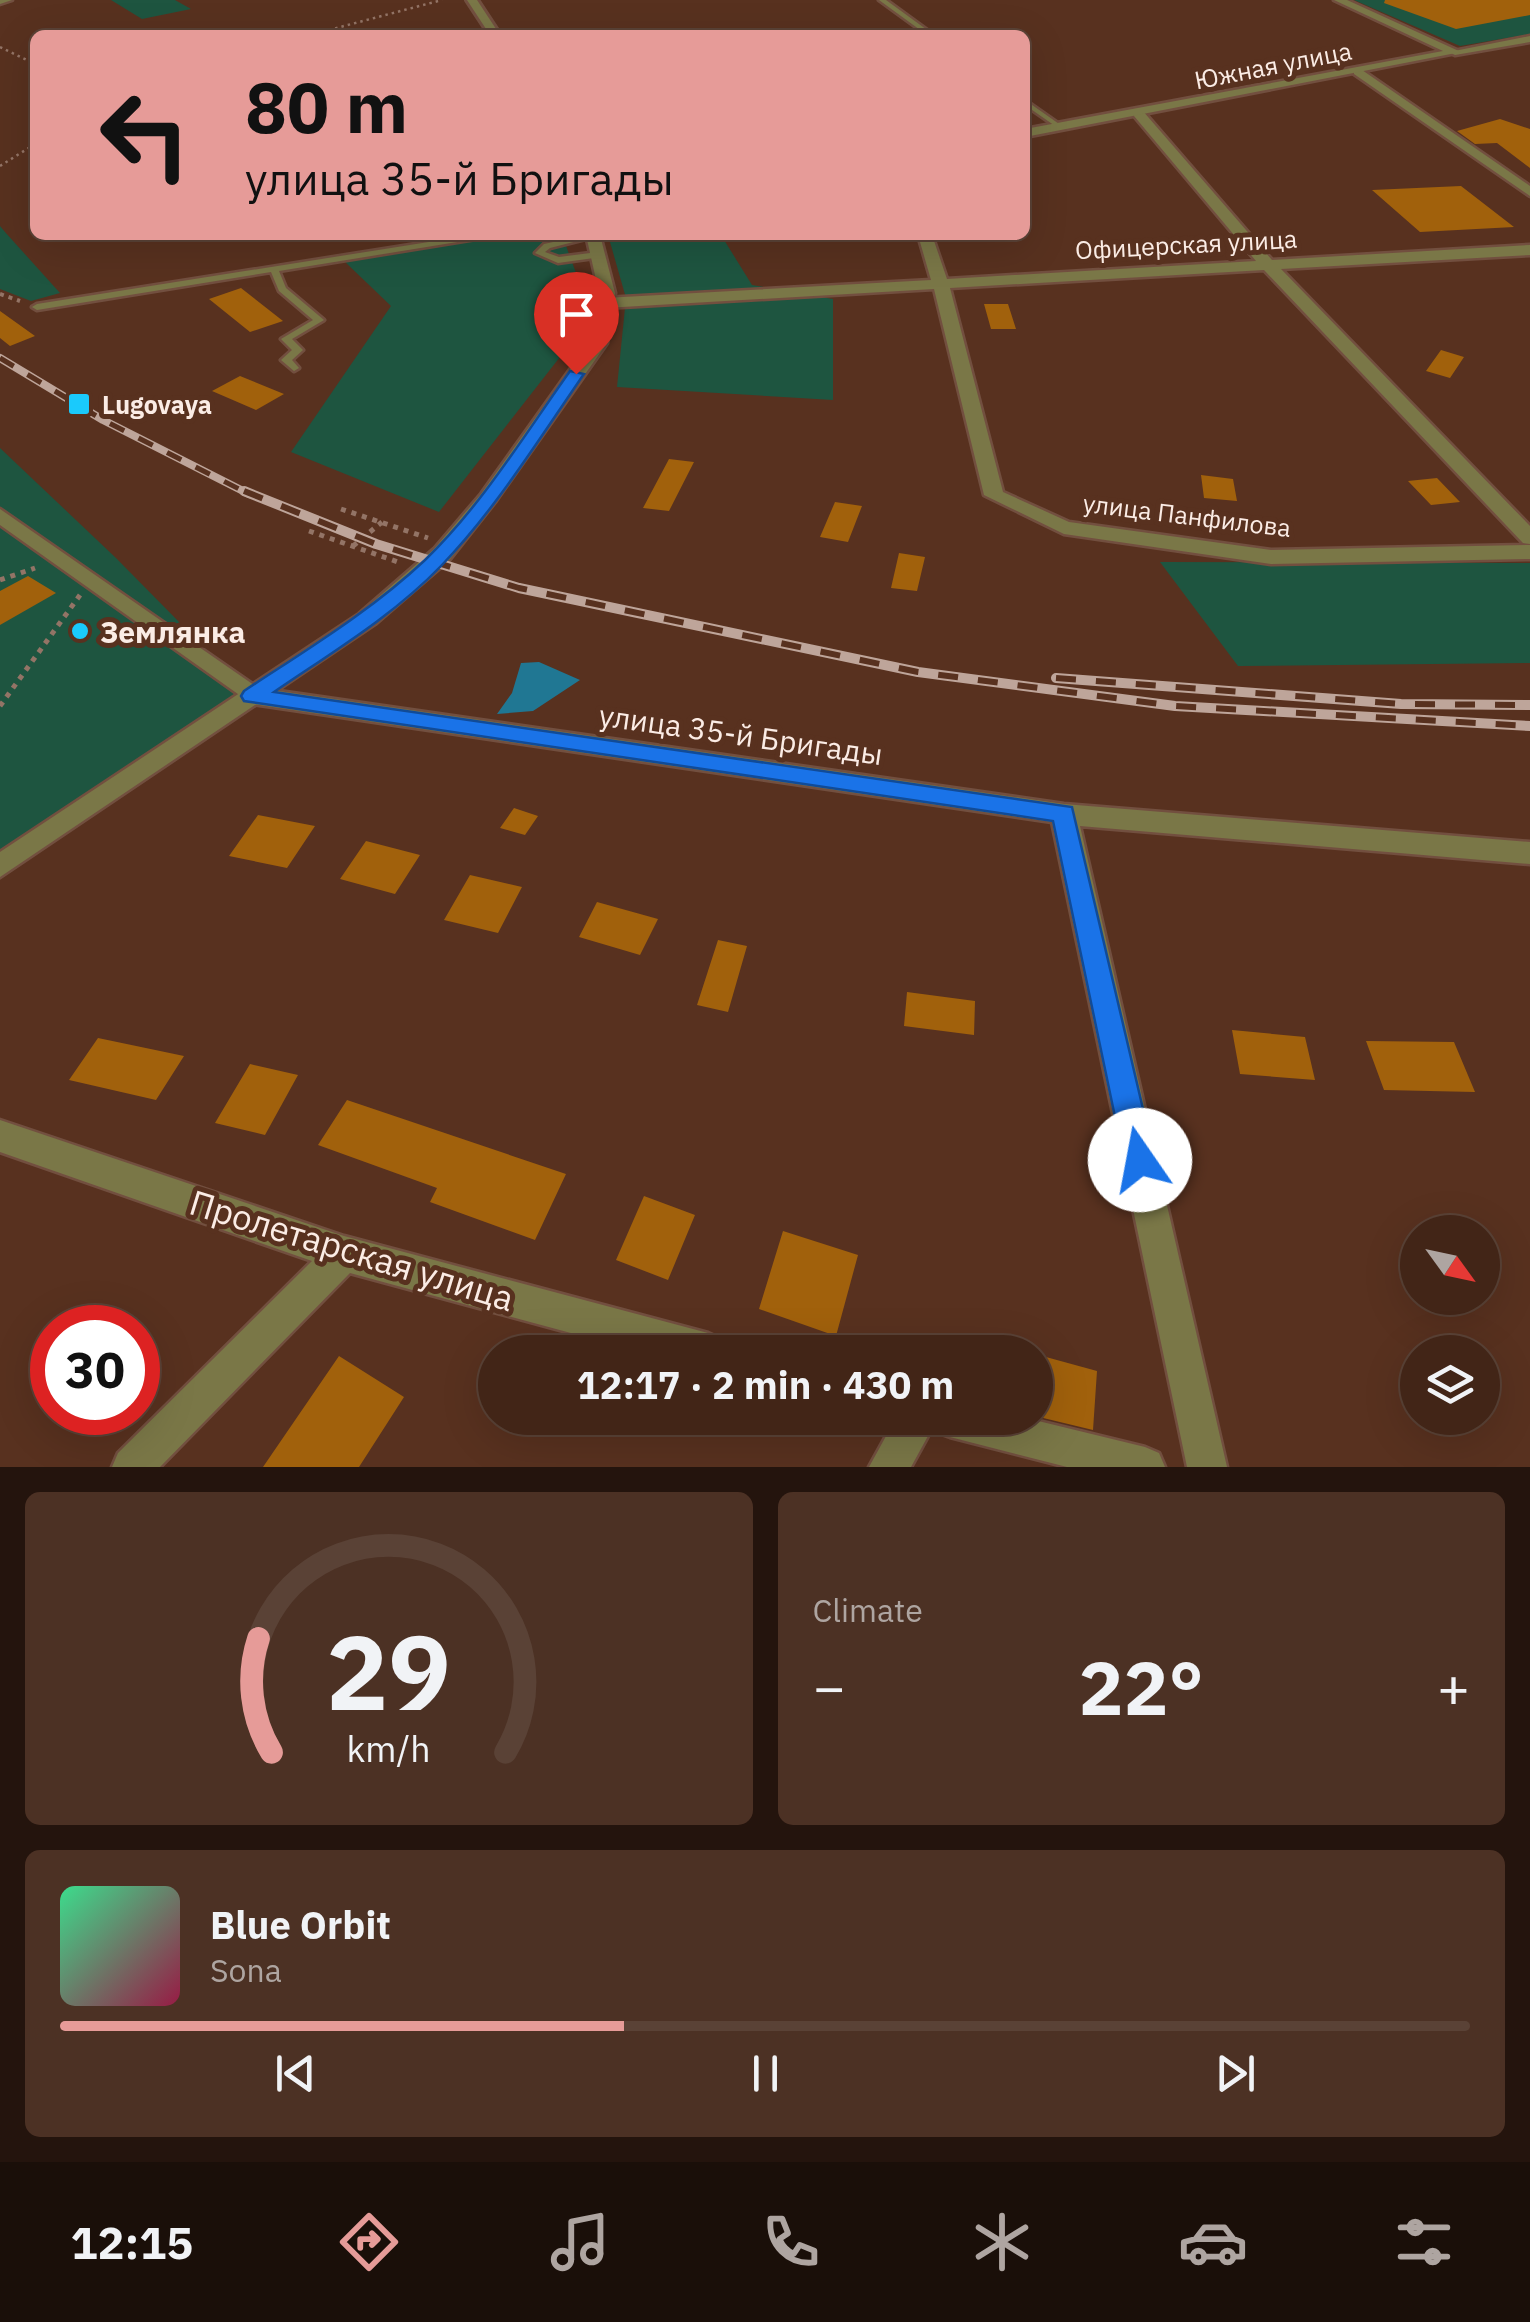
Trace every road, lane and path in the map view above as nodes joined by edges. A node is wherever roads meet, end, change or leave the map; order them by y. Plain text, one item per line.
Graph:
1 (8, 0) edge
2 (442, 0) edge
3 (472, 0) edge
4 (882, 0) edge
5 (1338, 0) edge
6 (0, 2) edge
7 (329, 30) edge
8 (492, 30) edge
9 (924, 30) edge
10 (1530, 40) edge
11 (0, 47) edge
12 (1455, 52) junction
13 (30, 62) edge
14 (1358, 72) junction
15 (1030, 106) edge
16 (1138, 113) junction
17 (1060, 127) junction
18 (1030, 133) edge
19 (30, 147) edge
20 (0, 166) edge
21 (1530, 192) edge
22 (457, 240) edge
23 (926, 240) edge
24 (595, 242) edge
25 (1530, 250) edge
26 (1268, 265) junction
27 (274, 269) junction
28 (940, 282) junction
29 (606, 303) junction
30 (37, 307) dead end
31 (294, 368) dead end
32 (341, 508) dead end
33 (0, 515) edge
34 (382, 522) junction
35 (309, 531) dead end
36 (1530, 538) edge
37 (352, 546) junction
38 (450, 546) junction
39 (1530, 552) edge
40 (61, 559) junction
41 (424, 570) junction
42 (0, 580) edge
43 (90, 580) junction
44 (252, 696) junction
45 (0, 706) edge
46 (1064, 814) junction
47 (1530, 852) edge
48 (0, 866) edge
49 (0, 1136) edge
50 (344, 1254) junction
51 (645, 1335) edge
52 (907, 1435) edge
53 (1018, 1435) edge
54 (132, 1467) edge
55 (889, 1467) edge
56 (1145, 1467) edge
57 (1207, 1467) edge

1 - 6 lane
2 - 7 path
3 - 8 street
4 - 9 lane
5 - 12 street
10 - 12 street, Южная улица
11 - 13 path
12 - 14 street, Южная улица
14 - 16 street, Южная улица
14 - 21 street
15 - 17 lane
16 - 17 street, Южная улица
16 - 26 street
17 - 18 street, Южная улица
19 - 20 path
22 - 27 lane
23 - 28 street, улица Панфилова
24 - 24 lane
24 - 29 street
25 - 26 street, Офицерская улица
26 - 28 street, Офицерская улица
26 - 36 street
27 - 30 lane
27 - 31 lane
28 - 29 street, Офицерская улица
28 - 39 street, улица Панфилова
29 - 38 street
32 - 34 path
33 - 40 street, улица 35-й Бригады
34 - 37 path
34 - 38 path
35 - 37 path
37 - 41 path
38 - 41 street
40 - 42 path
40 - 43 street, улица 35-й Бригады
41 - 44 street
43 - 44 street, улица 35-й Бригады
43 - 45 path
44 - 46 street, улица 35-й Бригады
44 - 48 street
46 - 47 street, улица 35-й Бригады
46 - 57 street
49 - 50 street, Пролетарская улица
50 - 51 street, Пролетарская улица
50 - 54 street
52 - 55 street
53 - 56 street

